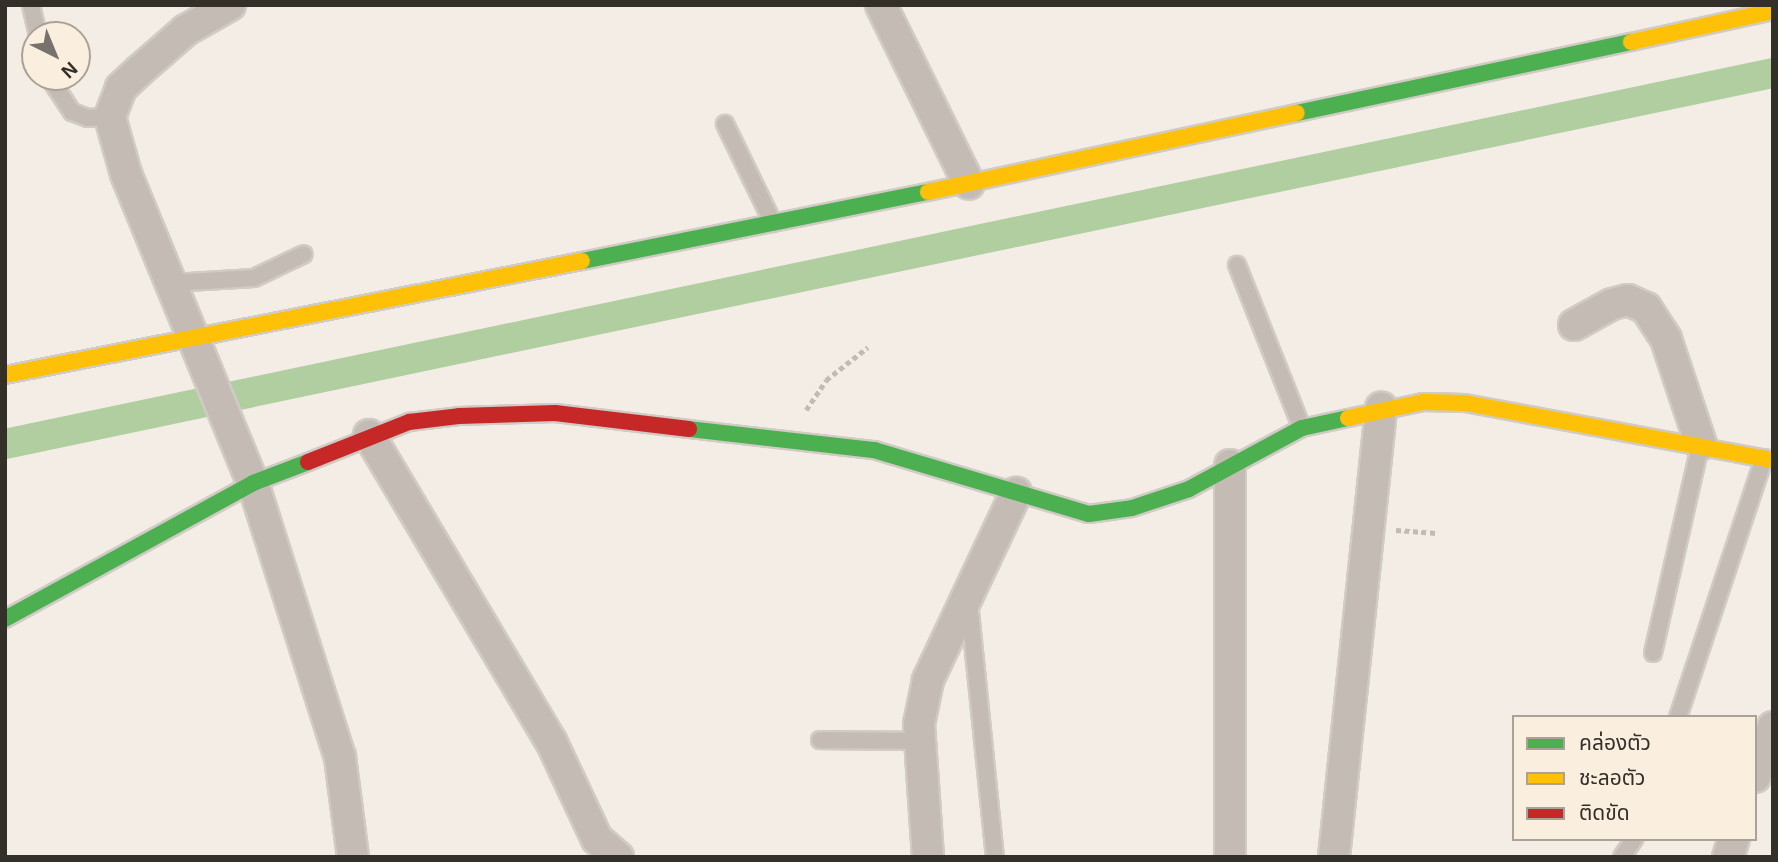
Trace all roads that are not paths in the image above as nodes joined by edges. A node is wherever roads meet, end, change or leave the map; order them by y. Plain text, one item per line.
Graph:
1 (230, 5) edge
2 (881, 5) edge
3 (1773, 10) edge
4 (58, 91) edge
5 (110, 117) junction
6 (725, 124) dead end
7 (969, 184) junction
8 (773, 223) junction
9 (304, 254) dead end
10 (1237, 265) dead end
11 (172, 283) junction
12 (1574, 325) dead end
13 (195, 337) junction
14 (5, 375) edge
15 (1381, 407) junction
16 (1303, 428) junction
17 (369, 435) junction
18 (1701, 444) junction
19 (1768, 459) edge
20 (1230, 465) junction
21 (253, 483) junction
22 (1016, 493) junction
23 (969, 600) junction
24 (5, 619) edge
25 (1653, 653) dead end
26 (1679, 715) edge
27 (1773, 727) edge
28 (820, 740) dead end
29 (919, 741) junction
30 (1757, 771) edge
31 (1632, 841) edge
32 (353, 857) edge
33 (618, 857) edge
34 (928, 857) edge
35 (995, 857) edge
36 (1230, 857) edge
37 (1335, 857) edge
38 (1622, 857) edge

1 - 5 street
2 - 7 street
3 - 7 street
4 - 5 lane
5 - 11 street
6 - 8 lane
7 - 8 street
8 - 13 street
9 - 11 lane
10 - 16 lane
11 - 13 street
12 - 18 street
13 - 14 street
13 - 21 street
15 - 16 street
15 - 18 street
15 - 37 street
16 - 20 street
17 - 21 street
17 - 22 street
17 - 33 street
18 - 19 street
18 - 25 lane
19 - 26 lane
20 - 22 street
20 - 36 street
21 - 24 street
21 - 32 street
22 - 23 street
23 - 29 street
23 - 35 lane
27 - 30 street
28 - 29 lane
29 - 34 street
31 - 38 lane

